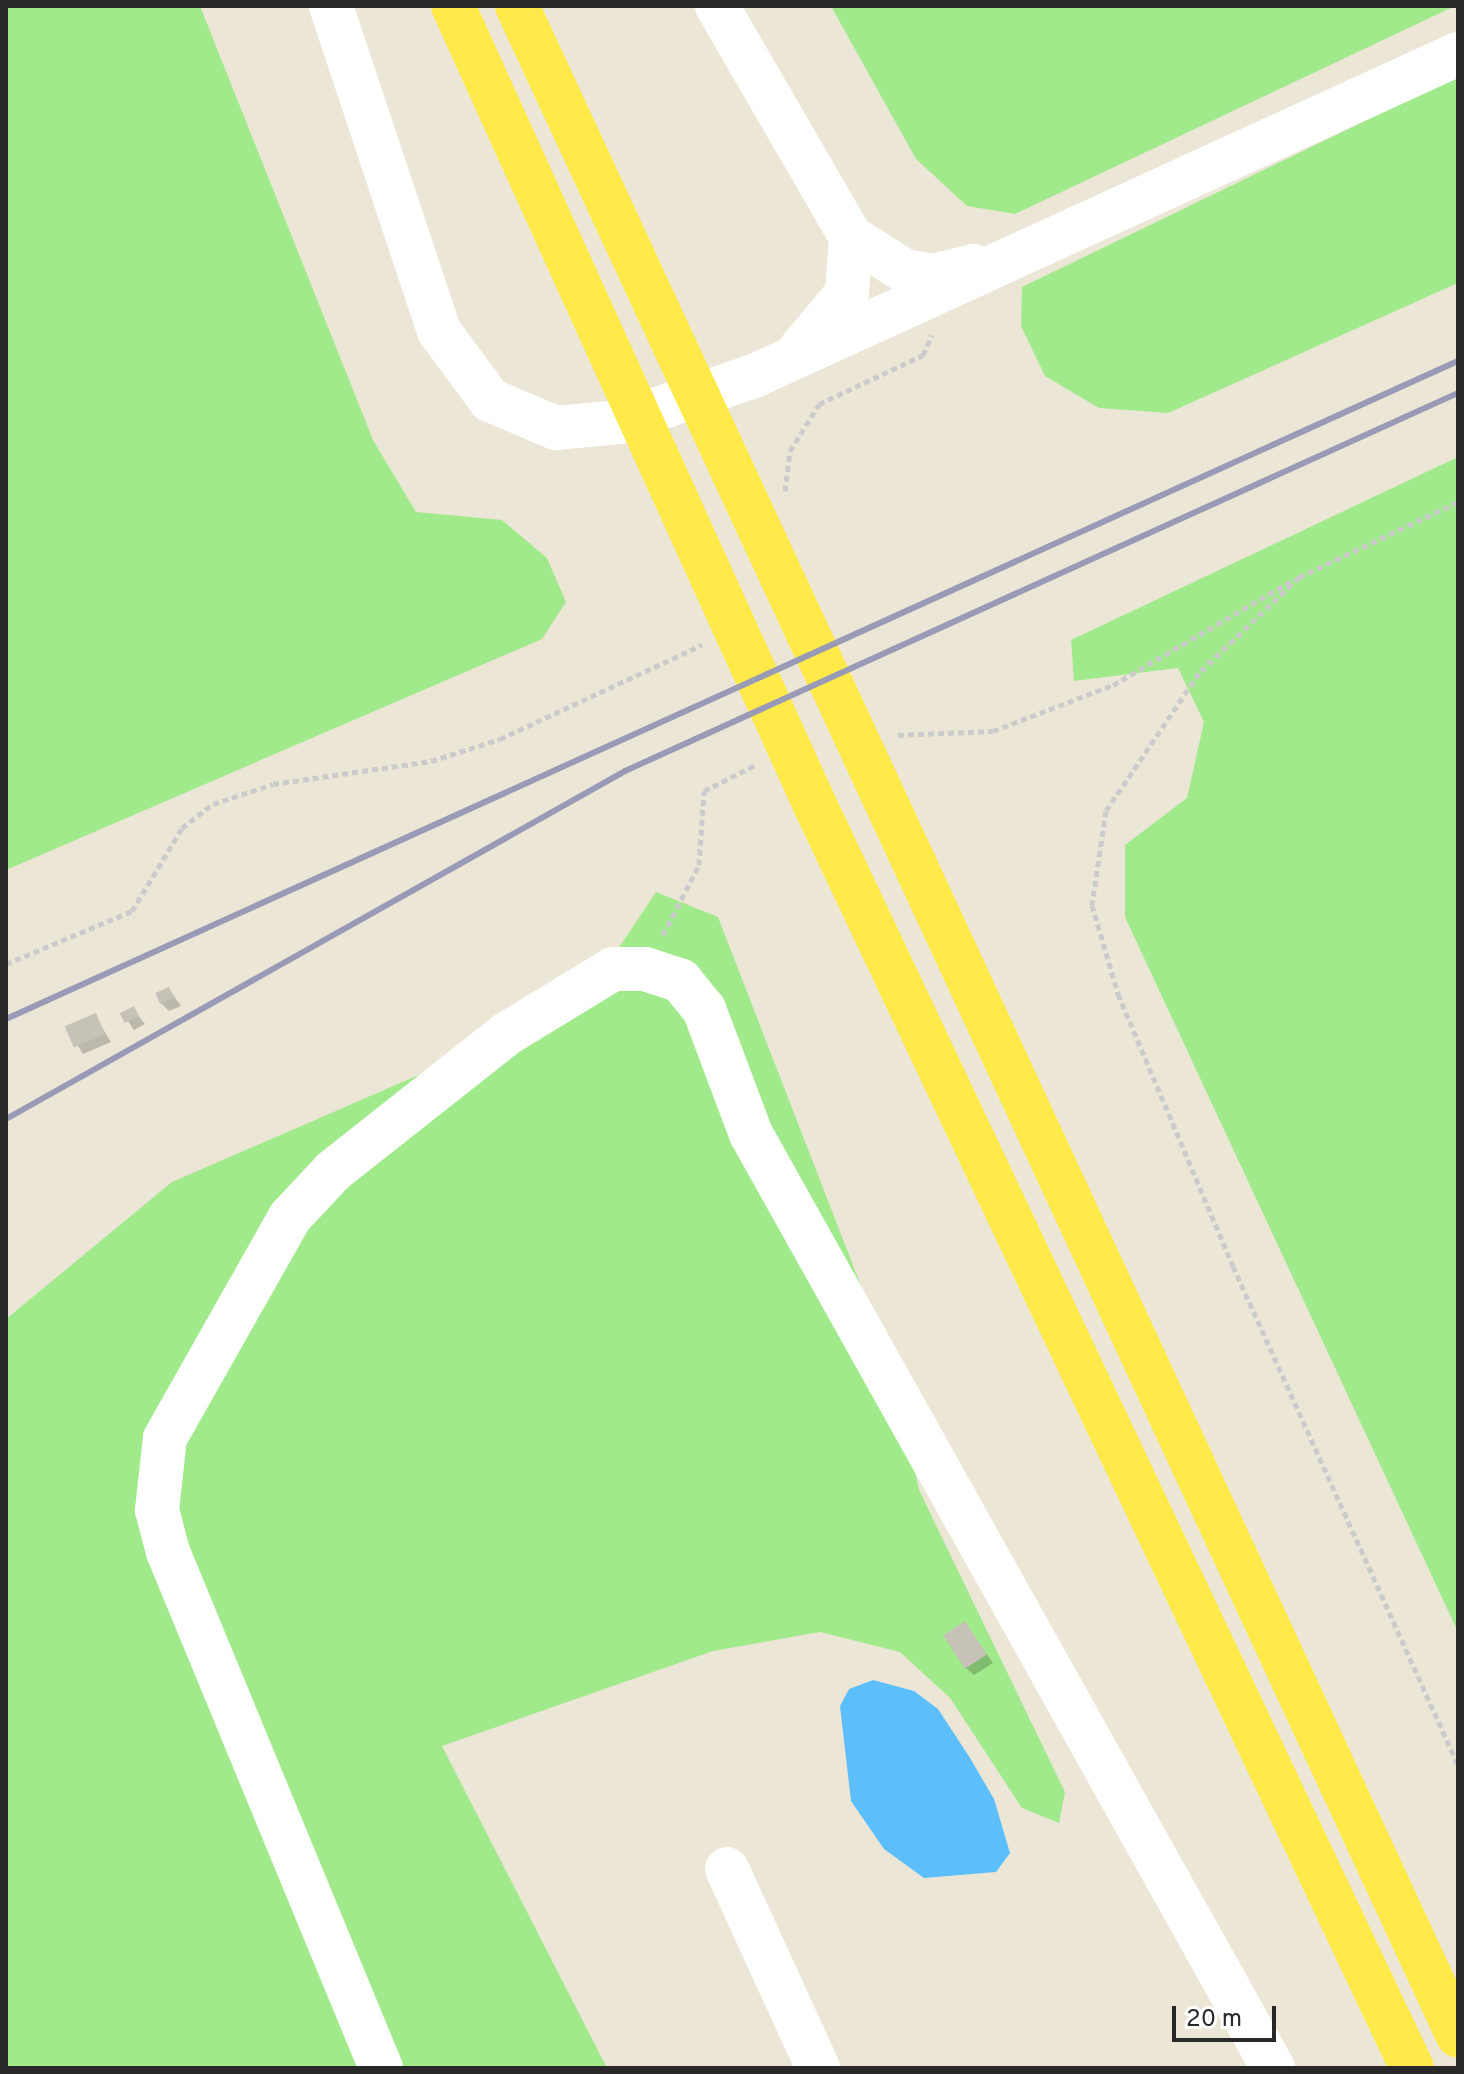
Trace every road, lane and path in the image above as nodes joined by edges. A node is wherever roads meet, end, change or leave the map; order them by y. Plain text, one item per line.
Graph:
1 (331, 6) edge
2 (453, 6) edge
3 (517, 6) edge
4 (717, 6) edge
5 (1458, 54) edge
6 (1095, 221) junction
7 (851, 237) junction
8 (929, 301) junction
9 (754, 376) junction
10 (784, 502) dead end
11 (1458, 502) edge
12 (1299, 577) junction
13 (717, 638) dead end
14 (884, 735) dead end
15 (768, 758) dead end
16 (6, 964) edge
17 (645, 969) junction
18 (1458, 1765) edge
19 (727, 1869) dead end
20 (1458, 2036) edge
21 (1262, 2064) edge
22 (381, 2068) edge
23 (818, 2068) edge
24 (1412, 2068) edge

1 - 9 street
2 - 24 main road
3 - 20 main road
4 - 7 street
5 - 6 street
6 - 7 street
6 - 8 street
7 - 9 street
8 - 9 street
8 - 10 path
11 - 12 path
12 - 14 path
12 - 18 path
13 - 16 path
15 - 17 path
17 - 21 street
17 - 22 street
19 - 23 street

